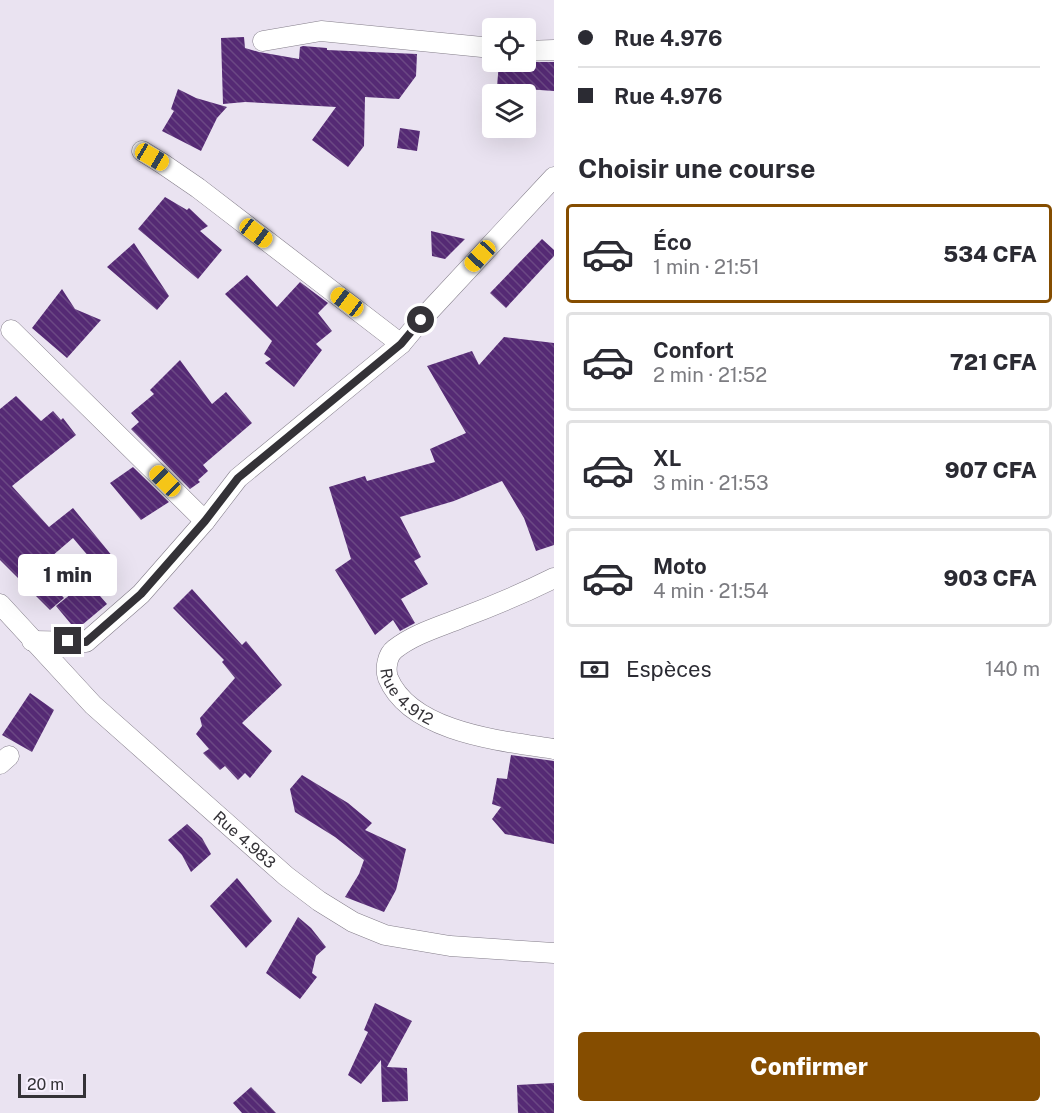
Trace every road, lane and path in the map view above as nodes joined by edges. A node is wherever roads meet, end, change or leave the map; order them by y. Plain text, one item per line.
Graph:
1 (262, 41) dead end
2 (482, 47) edge
3 (554, 50) edge
4 (536, 51) edge
5 (141, 151) dead end
6 (554, 177) edge
7 (11, 330) dead end
8 (401, 344) junction
9 (205, 521) junction
10 (554, 578) edge
11 (0, 604) edge
12 (32, 641) junction
13 (554, 749) edge
14 (554, 953) edge

1 - 2 street
3 - 4 street
5 - 8 street
6 - 8 street
7 - 9 street
8 - 9 street
9 - 12 street
10 - 13 street, Rue 4.912
11 - 12 street, Rue 4.983
12 - 14 street, Rue 4.983

